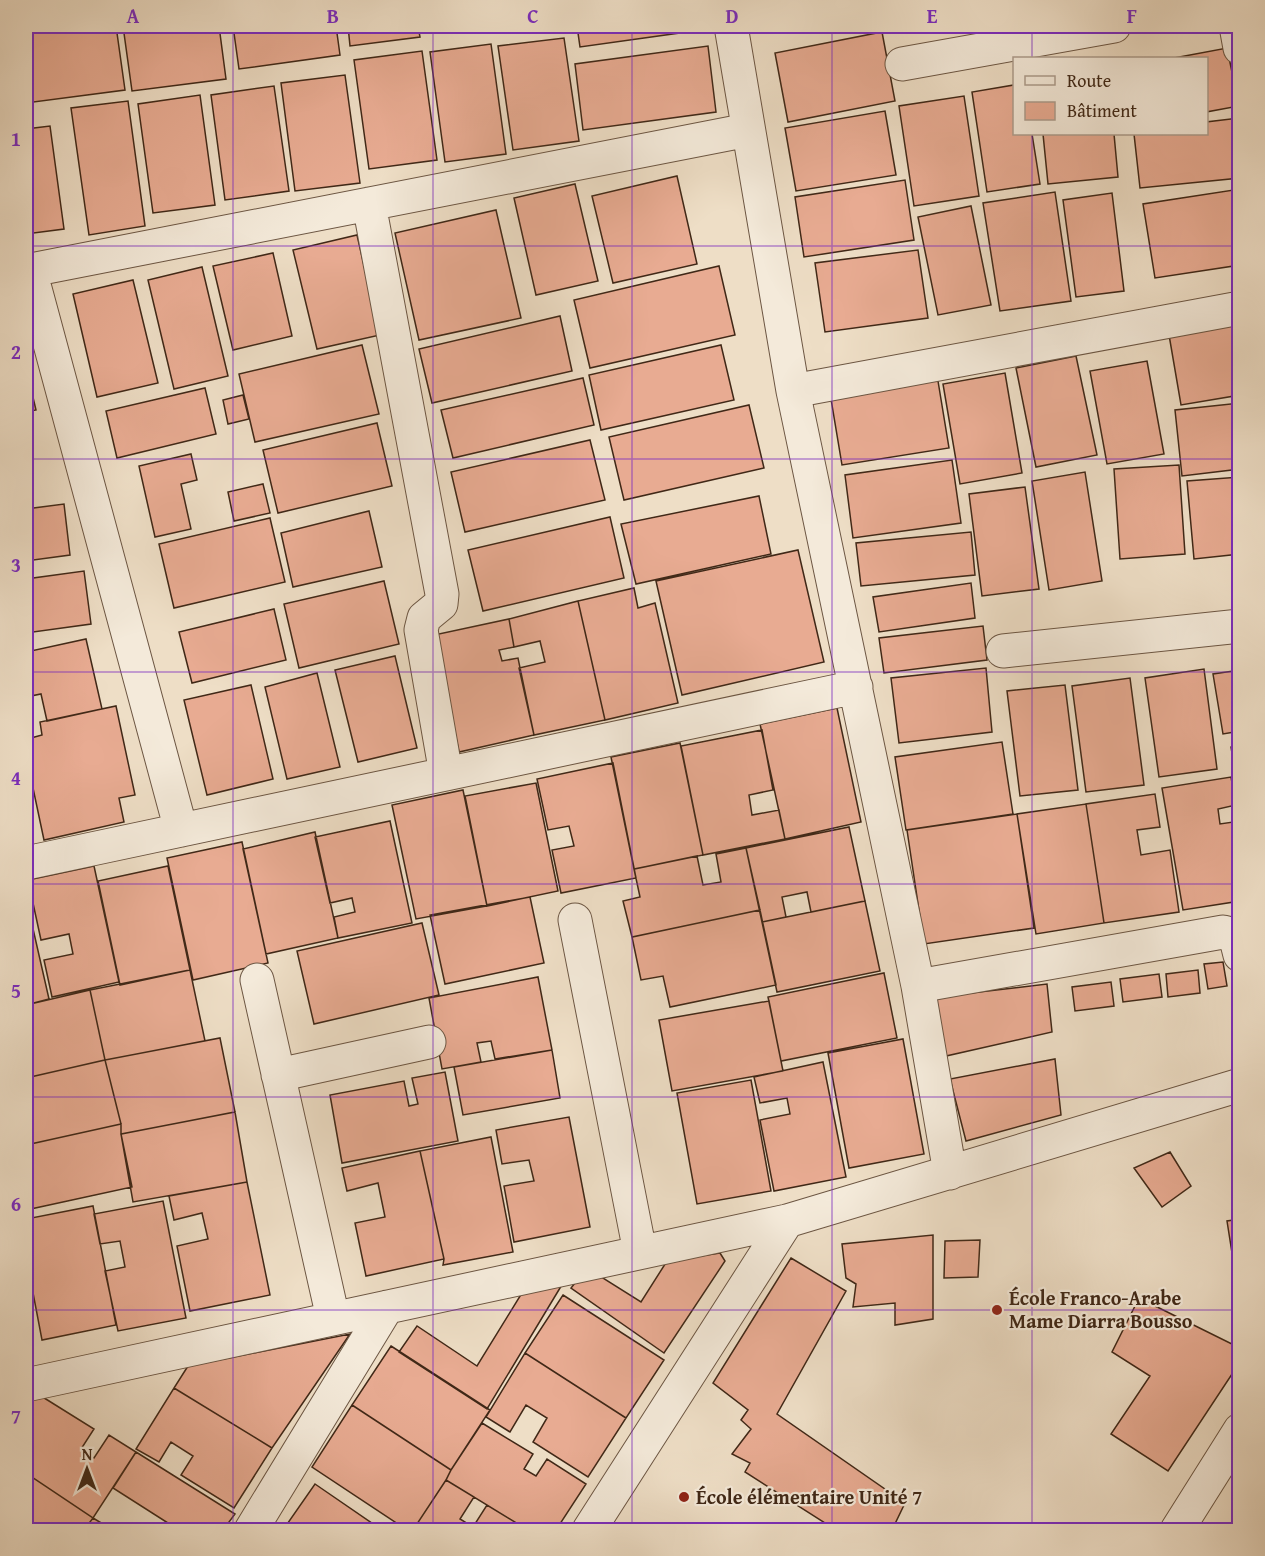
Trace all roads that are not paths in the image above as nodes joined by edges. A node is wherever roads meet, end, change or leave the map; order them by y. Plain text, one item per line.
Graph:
1 (731, 26) edge
2 (1114, 26) edge
3 (1236, 26) edge
4 (1239, 48) edge
5 (902, 64) dead end
6 (748, 130) junction
7 (369, 204) junction
8 (28, 271) edge
9 (1239, 308) edge
10 (793, 391) junction
11 (1239, 626) edge
12 (1003, 651) dead end
13 (856, 687) junction
14 (446, 774) junction
15 (181, 830) junction
16 (26, 863) edge
17 (575, 920) dead end
18 (1239, 955) edge
19 (257, 980) dead end
20 (918, 986) junction
21 (429, 1041) dead end
22 (278, 1075) junction
23 (1239, 1085) edge
24 (950, 1173) junction
25 (787, 1221) junction
26 (640, 1252) junction
27 (387, 1307) junction
28 (333, 1318) junction
29 (26, 1382) edge
30 (1239, 1430) edge
31 (251, 1530) edge
32 (589, 1530) edge
33 (1177, 1530) edge

1 - 6 street
2 - 5 street
3 - 4 street
6 - 7 street
6 - 10 street
7 - 8 street
7 - 14 street
8 - 15 street
9 - 10 street
10 - 13 street
11 - 12 street
13 - 14 street
13 - 20 street
14 - 15 street
15 - 16 street
17 - 26 street
18 - 20 street
19 - 22 street
20 - 24 street
21 - 22 street
22 - 28 street
23 - 24 street
24 - 25 street
25 - 26 street
25 - 32 street
26 - 27 street
27 - 28 street
27 - 31 street
28 - 29 street
30 - 33 street

